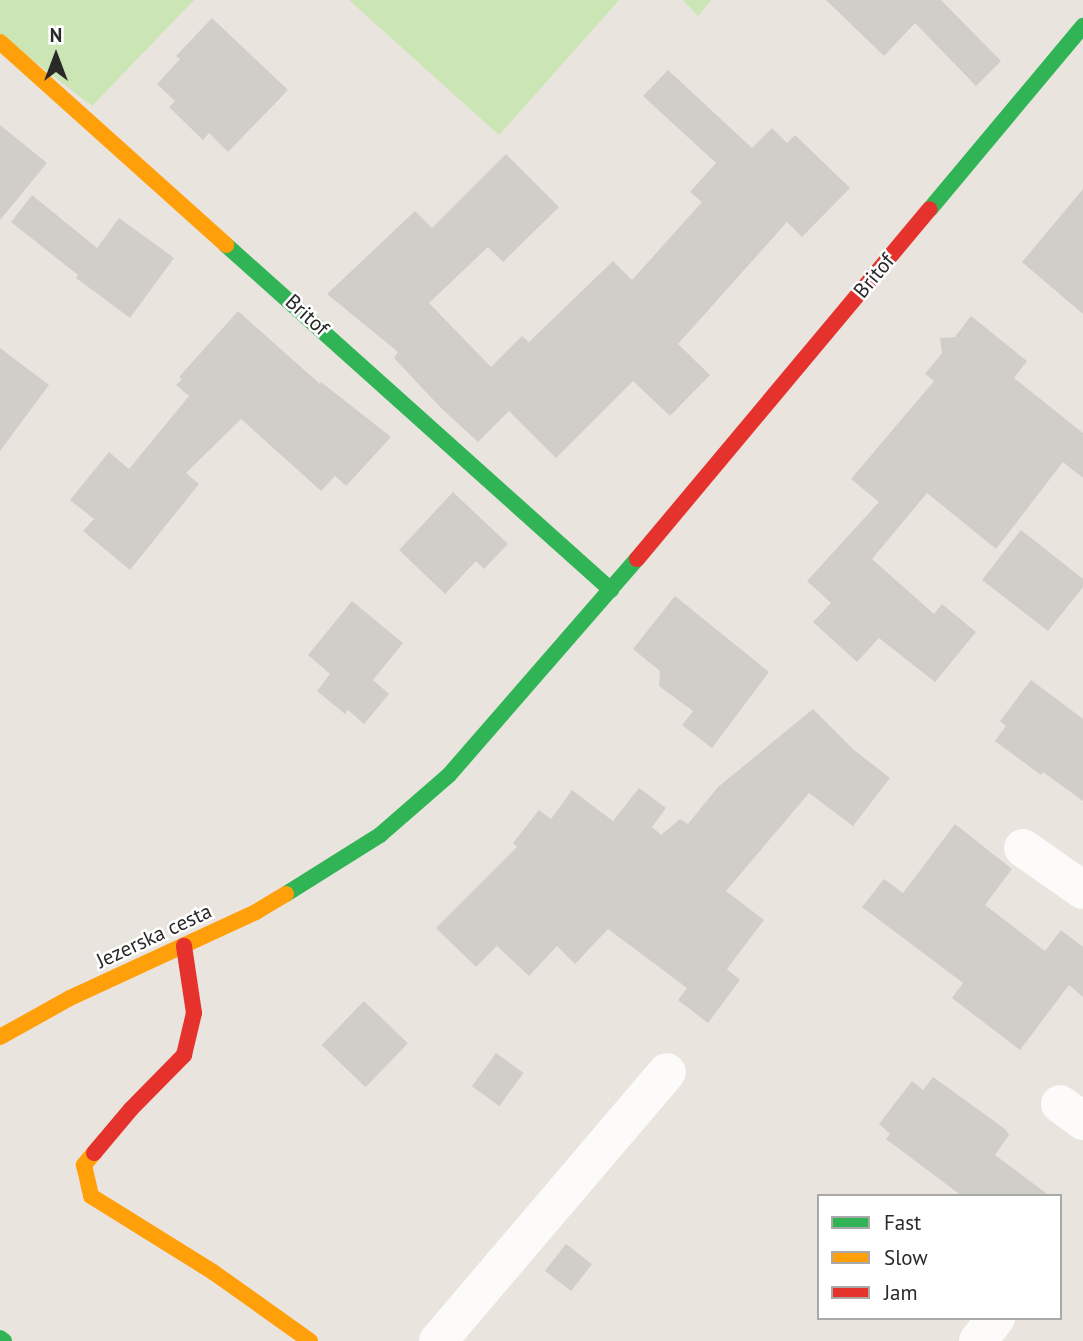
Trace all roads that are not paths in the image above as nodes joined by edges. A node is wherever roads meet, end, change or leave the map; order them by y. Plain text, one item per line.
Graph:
1 (1083, 26) edge
2 (0, 42) edge
3 (611, 590) junction
4 (1023, 848) dead end
5 (325, 871) joint
6 (1083, 890) edge
7 (184, 946) junction
8 (0, 1037) edge
9 (667, 1072) dead end
10 (994, 1320) edge
11 (310, 1341) edge
12 (438, 1341) edge
13 (978, 1341) edge

1 - 3 street, Britof
2 - 3 street, Britof
3 - 5 street, Britof
4 - 6 street
5 - 7 street, Jezerska cesta
7 - 8 street, Jezerska cesta
7 - 11 street
9 - 12 street
10 - 13 street

